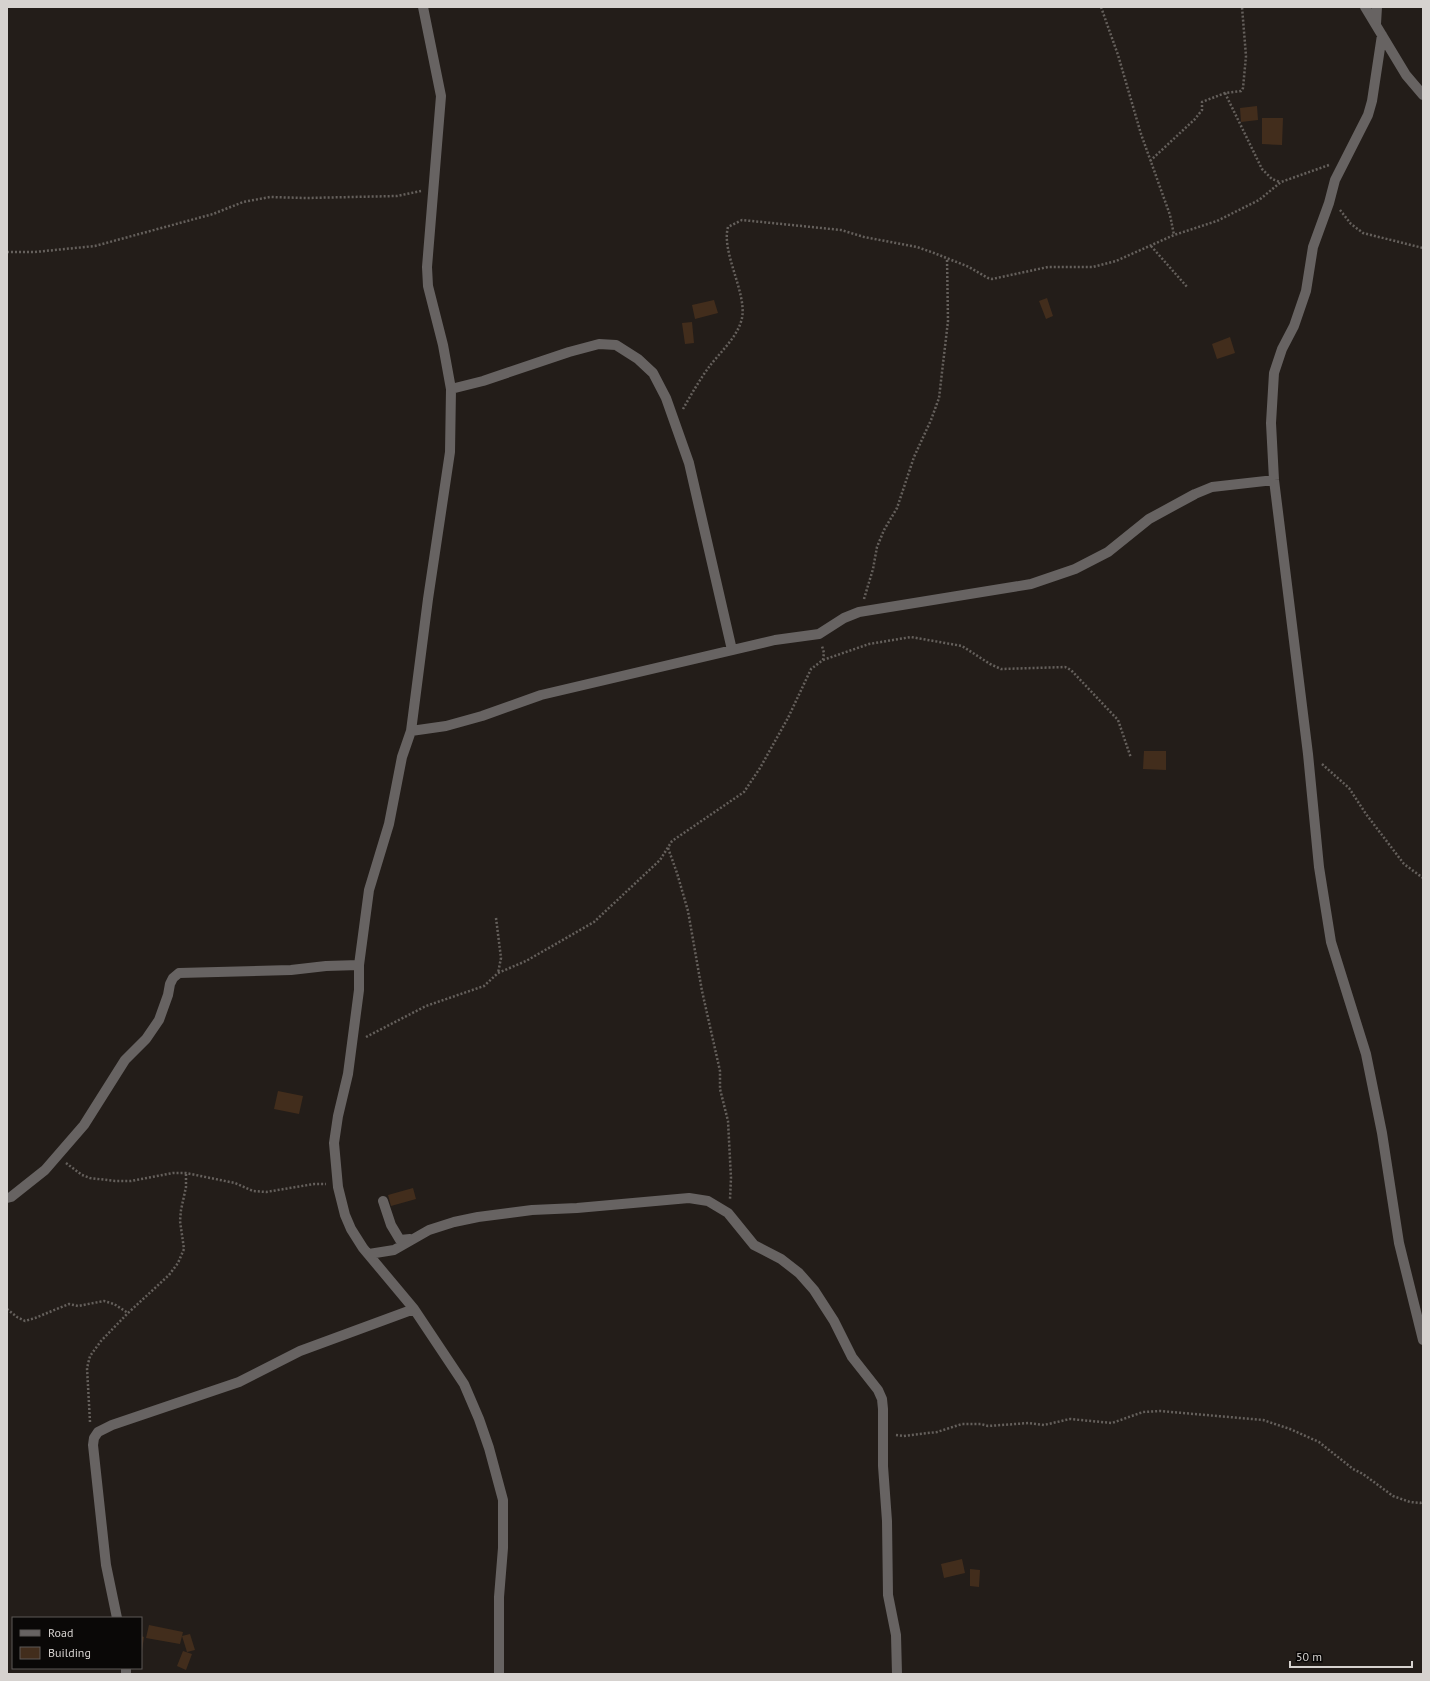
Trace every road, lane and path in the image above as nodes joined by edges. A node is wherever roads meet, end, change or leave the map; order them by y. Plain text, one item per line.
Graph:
1 (423, 7) edge
2 (1101, 7) edge
3 (1242, 7) edge
4 (1365, 7) edge
5 (1377, 7) edge
6 (1376, 24) junction
7 (1382, 35) junction
8 (1225, 93) junction
9 (1423, 95) edge
10 (1346, 159) junction
11 (1150, 161) junction
12 (1281, 182) junction
13 (433, 188) junction
14 (1329, 202) junction
15 (1174, 235) junction
16 (1151, 246) junction
17 (1423, 248) edge
18 (7, 252) edge
19 (947, 258) junction
20 (1188, 288) dead end
21 (451, 388) junction
22 (676, 423) junction
23 (1274, 480) junction
24 (859, 612) junction
25 (819, 634) junction
26 (732, 650) junction
27 (822, 660) junction
28 (411, 731) junction
29 (1308, 754) junction
30 (1131, 758) dead end
31 (668, 848) junction
32 (1423, 878) edge
33 (496, 918) dead end
34 (359, 965) junction
35 (498, 973) junction
36 (351, 1044) junction
37 (58, 1155) junction
38 (186, 1172) junction
39 (338, 1187) junction
40 (7, 1198) edge
41 (383, 1201) dead end
42 (728, 1213) junction
43 (410, 1239) junction
44 (369, 1254) junction
45 (7, 1309) edge
46 (414, 1309) junction
47 (128, 1313) junction
48 (1423, 1340) edge
49 (882, 1431) junction
50 (94, 1438) junction
51 (1423, 1502) edge
52 (117, 1617) edge
53 (500, 1674) edge
54 (897, 1674) edge

1 - 13 street
2 - 11 path
3 - 8 path
4 - 6 street
5 - 6 street
6 - 7 street
7 - 9 street
7 - 10 street
8 - 11 path
8 - 12 path
10 - 12 path
10 - 14 street
11 - 15 path
12 - 15 path
13 - 18 path
13 - 21 street
14 - 17 path
14 - 23 street
15 - 16 path
16 - 19 path
16 - 20 path
19 - 22 path
19 - 24 path
21 - 22 street
21 - 28 street
22 - 26 street
23 - 24 street
23 - 29 street
24 - 25 street
25 - 26 street
25 - 27 path
26 - 28 street
27 - 30 path
27 - 31 path
28 - 34 street
29 - 32 path
29 - 48 street
31 - 35 path
31 - 42 path
33 - 35 path
34 - 36 street
34 - 37 street
35 - 36 path
36 - 39 street
37 - 38 path
37 - 40 street
38 - 39 path
38 - 47 path
39 - 44 street
41 - 43 street
42 - 43 street
42 - 49 street
43 - 44 street
44 - 46 street
45 - 47 path
46 - 50 street
46 - 53 street
47 - 50 path
49 - 51 path
49 - 54 street
50 - 52 street

